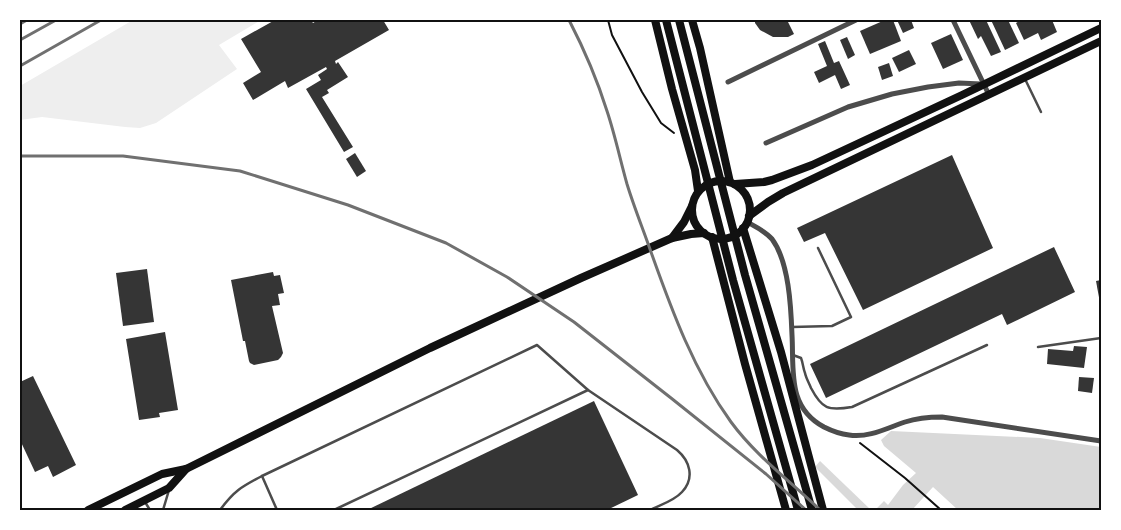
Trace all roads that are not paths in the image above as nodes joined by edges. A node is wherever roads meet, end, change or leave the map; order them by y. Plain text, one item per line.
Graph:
1 (655, 20) edge
2 (679, 20) edge
3 (692, 20) edge
4 (856, 20) edge
5 (953, 20) edge
6 (667, 22) edge
7 (1101, 28) edge
8 (1101, 41) edge
9 (1025, 78) junction
10 (728, 82) dead end
11 (984, 84) junction
12 (989, 95) junction
13 (1041, 112) dead end
14 (766, 143) dead end
15 (732, 183) junction
16 (698, 191) junction
17 (692, 206) junction
18 (746, 222) junction
19 (708, 235) junction
20 (672, 238) junction
21 (818, 248) dead end
22 (792, 327) junction
23 (1101, 338) edge
24 (987, 345) dead end
25 (1038, 347) dead end
26 (792, 355) junction
27 (588, 390) junction
28 (1101, 441) edge
29 (186, 469) junction
30 (262, 476) junction
31 (137, 486) junction
32 (169, 488) junction
33 (144, 500) junction
34 (88, 510) edge
35 (125, 510) edge
36 (150, 510) edge
37 (163, 510) edge
38 (220, 510) edge
39 (278, 510) edge
40 (334, 510) edge
41 (650, 510) edge
42 (786, 510) edge
43 (798, 510) edge
44 (812, 510) edge
45 (823, 510) edge

1 - 16 main road
2 - 44 main road
3 - 15 main road
4 - 10 street
5 - 11 street
6 - 43 main road
7 - 11 main road
8 - 9 main road
9 - 12 main road
9 - 13 lane
11 - 12 street
11 - 14 street
11 - 15 main road
12 - 18 main road
15 - 16 main road
15 - 18 main road
16 - 17 main road
17 - 19 main road
17 - 20 main road
18 - 19 main road
18 - 22 street
18 - 45 main road
19 - 20 main road
19 - 42 main road
20 - 29 main road
21 - 22 lane
22 - 26 street
23 - 25 lane
24 - 26 lane
26 - 28 street
27 - 30 lane
27 - 40 lane
27 - 41 lane
29 - 31 main road
29 - 32 main road
30 - 38 lane
30 - 39 lane
31 - 33 main road
31 - 34 main road
32 - 33 main road
32 - 37 lane
33 - 35 main road
33 - 36 lane

